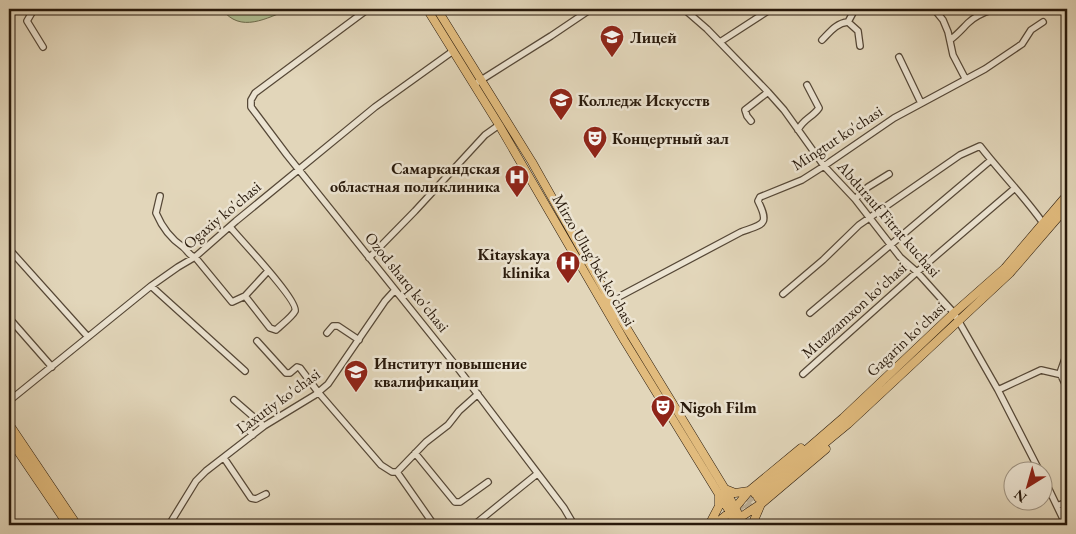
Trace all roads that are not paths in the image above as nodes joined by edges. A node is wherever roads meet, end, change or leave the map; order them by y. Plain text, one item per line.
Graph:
1 (34, 9) edge
2 (368, 9) edge
3 (427, 9) edge
4 (437, 9) edge
5 (591, 9) edge
6 (684, 9) edge
7 (771, 9) edge
8 (854, 9) edge
9 (934, 9) edge
10 (994, 9) edge
11 (848, 22) junction
12 (1043, 22) dead end
13 (822, 40) dead end
14 (950, 40) junction
15 (720, 42) junction
16 (42, 46) dead end
17 (860, 46) dead end
18 (453, 50) junction
19 (899, 57) dead end
20 (966, 78) junction
21 (482, 79) junction
22 (474, 85) junction
23 (807, 85) dead end
24 (768, 92) junction
25 (921, 103) junction
26 (751, 121) dead end
27 (499, 125) junction
28 (798, 130) junction
29 (991, 160) junction
30 (824, 166) junction
31 (299, 169) junction
32 (889, 174) dead end
33 (1015, 188) junction
34 (1067, 195) edge
35 (160, 196) dead end
36 (855, 199) junction
37 (1067, 207) edge
38 (870, 217) junction
39 (1043, 223) junction
40 (230, 228) junction
41 (891, 245) junction
42 (9, 249) edge
43 (195, 258) junction
44 (369, 258) junction
45 (268, 271) junction
46 (916, 272) junction
47 (151, 286) junction
48 (395, 290) junction
49 (783, 294) dead end
50 (246, 296) junction
51 (611, 301) junction
52 (810, 313) dead end
53 (954, 313) junction
54 (9, 318) edge
55 (958, 322) junction
56 (327, 333) dead end
57 (88, 337) junction
58 (359, 340) junction
59 (257, 341) dead end
60 (1067, 353) edge
61 (52, 367) junction
62 (245, 371) dead end
63 (1060, 373) junction
64 (803, 374) dead end
65 (1067, 376) edge
66 (1067, 388) edge
67 (998, 390) junction
68 (318, 392) junction
69 (478, 394) junction
70 (234, 400) dead end
71 (9, 401) edge
72 (845, 421) junction
73 (9, 424) edge
74 (242, 425) dead end
75 (264, 426) junction
76 (254, 435) junction
77 (9, 438) edge
78 (415, 454) junction
79 (224, 458) junction
80 (1035, 462) edge
81 (397, 472) junction
82 (538, 474) junction
83 (488, 482) dead end
84 (725, 489) junction
85 (266, 494) dead end
86 (720, 496) junction
87 (756, 497) junction
88 (1054, 500) edge
89 (1067, 502) edge
90 (1057, 506) junction
91 (732, 510) junction
92 (736, 523) edge
93 (68, 525) edge
94 (77, 525) edge
95 (169, 525) edge
96 (434, 525) edge
97 (474, 525) edge
98 (574, 525) edge
99 (709, 525) edge
100 (716, 525) edge
101 (744, 525) edge
102 (752, 525) edge
103 (1066, 525) edge

1 - 16 street
2 - 31 street, Ozod sharq ko'chasi
3 - 18 main road, Mirzo Ulug'bek ko'chasi
4 - 21 main road, Mirzo Ulug'bek ko'chasi
5 - 21 street
6 - 15 street, Abdurauf Fitrat kuchasi
7 - 15 street
8 - 11 street
9 - 14 street
10 - 14 street
11 - 13 street
11 - 17 street
12 - 20 street, Mingtut ko'chasi
14 - 20 street
15 - 24 street, Abdurauf Fitrat kuchasi
18 - 22 main road, Mirzo Ulug'bek ko'chasi
18 - 31 street, Ogaxiy ko'chasi
19 - 25 street
20 - 25 street, Mingtut ko'chasi
21 - 22 street
21 - 51 main road, Mirzo Ulug'bek ko'chasi
22 - 27 main road, Mirzo Ulug'bek ko'chasi
23 - 28 street
24 - 26 street
24 - 28 street, Abdurauf Fitrat kuchasi
25 - 30 street, Mingtut ko'chasi
27 - 44 street
27 - 86 main road, Mirzo Ulug'bek ko'chasi
28 - 30 street, Abdurauf Fitrat kuchasi
29 - 33 street
29 - 38 street
29 - 41 street
30 - 36 street, Abdurauf Fitrat kuchasi
30 - 51 street, Mingtut ko'chasi
31 - 40 street, Ogaxiy ko'chasi
31 - 44 street, Ozod sharq ko'chasi
32 - 36 street
33 - 39 street
33 - 46 street, Muazzamxon ko'chasi
34 - 39 main road, Gagarin ko'chasi
35 - 43 street
36 - 38 street, Abdurauf Fitrat kuchasi
37 - 55 main road, Gagarin ko'chasi
38 - 41 street, Abdurauf Fitrat kuchasi
38 - 49 street
39 - 53 main road, Gagarin ko'chasi
40 - 43 street, Ogaxiy ko'chasi
40 - 45 street
41 - 46 street, Abdurauf Fitrat kuchasi
41 - 52 street
42 - 57 street
43 - 47 street, Ogaxiy ko'chasi
43 - 50 street
44 - 48 street, Ozod sharq ko'chasi
45 - 50 street
45 - 50 street
46 - 53 street, Abdurauf Fitrat kuchasi
46 - 64 street, Muazzamxon ko'chasi
47 - 57 street, Ogaxiy ko'chasi
47 - 62 street
48 - 58 street, Laxutiy ko'chasi
48 - 69 street, Ozod sharq ko'chasi
51 - 84 main road, Mirzo Ulug'bek ko'chasi
53 - 55 street, Abdurauf Fitrat kuchasi
53 - 72 main road, Gagarin ko'chasi
54 - 61 street
55 - 67 street, Abdurauf Fitrat kuchasi
55 - 72 main road, Gagarin ko'chasi
56 - 58 street
57 - 61 street, Ogaxiy ko'chasi
58 - 68 street, Laxutiy ko'chasi
59 - 68 street
60 - 63 street
61 - 71 street, Ogaxiy ko'chasi
63 - 65 street
63 - 66 street
63 - 67 street
67 - 80 street, Abdurauf Fitrat kuchasi
68 - 75 street, Laxutiy ko'chasi
68 - 81 street
69 - 78 street
69 - 82 street, Ozod sharq ko'chasi
70 - 75 street
72 - 87 main road, Gagarin ko'chasi
72 - 87 main road
73 - 94 main road
74 - 76 street
75 - 76 street, Laxutiy ko'chasi
76 - 79 street, Laxutiy ko'chasi
77 - 93 main road
78 - 81 street
78 - 83 street
79 - 85 street
79 - 95 street, Laxutiy ko'chasi
81 - 96 street
82 - 97 street
82 - 98 street, Ozod sharq ko'chasi
84 - 87 main road
84 - 91 main road, Mirzo Ulug'bek ko'chasi
86 - 91 main road, Mirzo Ulug'bek ko'chasi
86 - 99 main road
87 - 91 main road
87 - 92 main road
87 - 102 main road
88 - 90 street
89 - 90 street
90 - 103 street
91 - 92 main road, Mirzo Ulug'bek ko'chasi
91 - 100 main road
92 - 101 main road, Mirzo Ulug'bek ko'chasi

